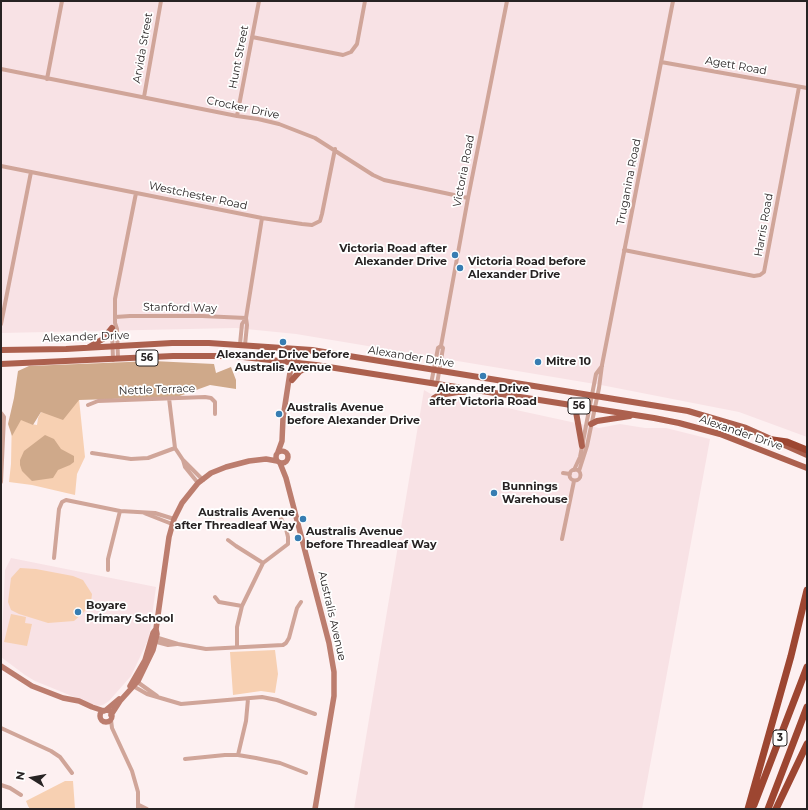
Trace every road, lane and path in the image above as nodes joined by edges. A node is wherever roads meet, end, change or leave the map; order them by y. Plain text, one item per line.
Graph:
1 (62, 1) edge
2 (161, 1) edge
3 (259, 1) edge
4 (364, 1) edge
5 (507, 1) edge
6 (673, 1) edge
7 (252, 37) junction
8 (661, 62) junction
9 (1, 69) edge
10 (47, 79) junction
11 (799, 87) junction
12 (807, 88) edge
13 (144, 97) junction
14 (237, 116) junction
15 (335, 150) junction
16 (1, 166) edge
17 (31, 172) junction
18 (136, 192) junction
19 (468, 198) junction
20 (262, 218) junction
21 (624, 250) junction
22 (115, 317) junction
23 (246, 318) junction
24 (1, 324) edge
25 (113, 325) junction
26 (243, 345) junction
27 (115, 346) junction
28 (88, 348) junction
29 (280, 348) junction
30 (1, 350) edge
31 (312, 350) junction
32 (115, 359) junction
33 (293, 363) junction
34 (1, 364) edge
35 (316, 365) junction
36 (436, 371) junction
37 (292, 380) junction
38 (434, 384) junction
39 (475, 390) junction
40 (288, 393) junction
41 (594, 396) junction
42 (169, 398) junction
43 (434, 398) dead end
44 (88, 405) dead end
45 (569, 405) junction
46 (592, 408) junction
47 (1, 413) edge
48 (215, 414) dead end
49 (634, 415) junction
50 (591, 424) junction
51 (773, 440) junction
52 (282, 441) junction
53 (582, 446) junction
54 (175, 448) junction
55 (807, 450) edge
56 (286, 451) junction
57 (92, 453) dead end
58 (807, 455) edge
59 (280, 458) junction
60 (1, 468) edge
61 (807, 468) edge
62 (574, 470) junction
63 (579, 471) junction
64 (563, 473) dead end
65 (570, 474) junction
66 (580, 477) junction
67 (586, 479) dead end
68 (574, 481) junction
69 (1, 482) edge
70 (201, 482) junction
71 (120, 510) junction
72 (280, 516) dead end
73 (173, 521) junction
74 (562, 539) dead end
75 (228, 540) dead end
76 (54, 558) dead end
77 (263, 563) junction
78 (108, 570) dead end
79 (807, 590) edge
80 (215, 597) dead end
81 (301, 602) dead end
82 (242, 606) junction
83 (154, 639) junction
84 (237, 648) junction
85 (1, 666) edge
86 (807, 666) edge
87 (134, 683) junction
88 (248, 699) junction
89 (807, 707) edge
90 (103, 712) junction
91 (315, 714) dead end
92 (110, 719) junction
93 (1, 728) edge
94 (807, 744) edge
95 (238, 755) junction
96 (185, 759) dead end
97 (72, 772) dead end
98 (306, 773) dead end
99 (1, 785) edge
100 (21, 795) dead end
101 (138, 807) edge
102 (146, 809) edge
103 (315, 809) edge
104 (748, 809) edge
105 (752, 809) edge
106 (768, 809) edge
107 (776, 809) edge

1 - 10 street
2 - 13 street, Arvida Street
3 - 7 street, Hunt Street
4 - 7 street
5 - 19 street, Victoria Road
6 - 8 street, Truganina Road
7 - 14 street, Hunt Street
8 - 11 street, Agett Road
8 - 21 street, Truganina Road
9 - 10 street, Crocker Drive
10 - 13 street, Crocker Drive
11 - 12 street, Agett Road
11 - 21 street, Harris Road
13 - 14 street, Crocker Drive
14 - 15 street, Crocker Drive
15 - 19 street, Crocker Drive
15 - 20 street, Westchester Road
16 - 17 street, Westchester Road
17 - 18 street, Westchester Road
17 - 24 street
18 - 20 street, Westchester Road
18 - 22 street
19 - 36 street, Victoria Road
20 - 23 street
21 - 41 street, Truganina Road
22 - 23 street, Stanford Way
22 - 25 street
23 - 26 street
25 - 27 street
25 - 28 main road
26 - 27 main road, Alexander Drive / 56
26 - 29 main road, Alexander Drive / 56
27 - 28 main road, Alexander Drive / 56
27 - 32 street
28 - 30 main road, Alexander Drive / 56
29 - 31 main road, Alexander Drive / 56
29 - 33 main road
31 - 33 main road
31 - 36 main road, Alexander Drive / 56
32 - 33 main road, Alexander Drive / 56
32 - 34 main road, Alexander Drive / 56
33 - 35 main road, Alexander Drive / 56
33 - 37 main road, Australis Avenue
33 - 40 main road, Australis Avenue
35 - 37 main road
35 - 38 main road, Alexander Drive / 56
36 - 38 street, Victoria Road
36 - 41 main road, Alexander Drive / 56
37 - 40 main road, Australis Avenue
38 - 39 main road, Alexander Drive / 56
39 - 43 main road
39 - 45 main road, Alexander Drive / 56
40 - 52 main road, Australis Avenue
41 - 46 street, Truganina Road
41 - 51 main road, Alexander Drive / 56
42 - 44 street, Nettle Terrace
42 - 48 street, Nettle Terrace
42 - 54 street
45 - 46 main road, Alexander Drive / 56
45 - 53 main road
46 - 49 main road, Alexander Drive / 56
46 - 50 street, Truganina Road
46 - 53 street, Truganina Road
47 - 60 street
49 - 50 main road
49 - 61 main road, Alexander Drive / 56
50 - 63 street, Truganina Road
51 - 55 highway
51 - 58 main road, Alexander Drive / 56
52 - 56 main road, Australis Avenue
52 - 59 main road, Australis Avenue
53 - 62 street, Truganina Road
54 - 57 street
54 - 70 street
56 - 59 main road
56 - 59 main road, Australis Avenue
59 - 70 main road
59 - 103 main road, Australis Avenue
60 - 69 street
62 - 63 street
62 - 65 street
63 - 66 street
64 - 65 street
65 - 68 street
66 - 67 street
66 - 68 street
68 - 74 street
70 - 73 main road
71 - 73 street
71 - 76 street
71 - 78 street
72 - 77 street
73 - 83 main road
75 - 77 street
77 - 82 street
79 - 104 highway
80 - 82 street
81 - 84 street
82 - 84 street
83 - 84 street
83 - 87 main road
85 - 90 main road
86 - 105 highway, 3
87 - 88 street
87 - 90 main road
87 - 92 main road
88 - 91 street
88 - 95 street
89 - 106 highway, 3
90 - 92 main road
90 - 92 main road
92 - 101 street
93 - 97 street
94 - 107 highway
95 - 96 street
95 - 98 street
99 - 100 street
101 - 102 street

